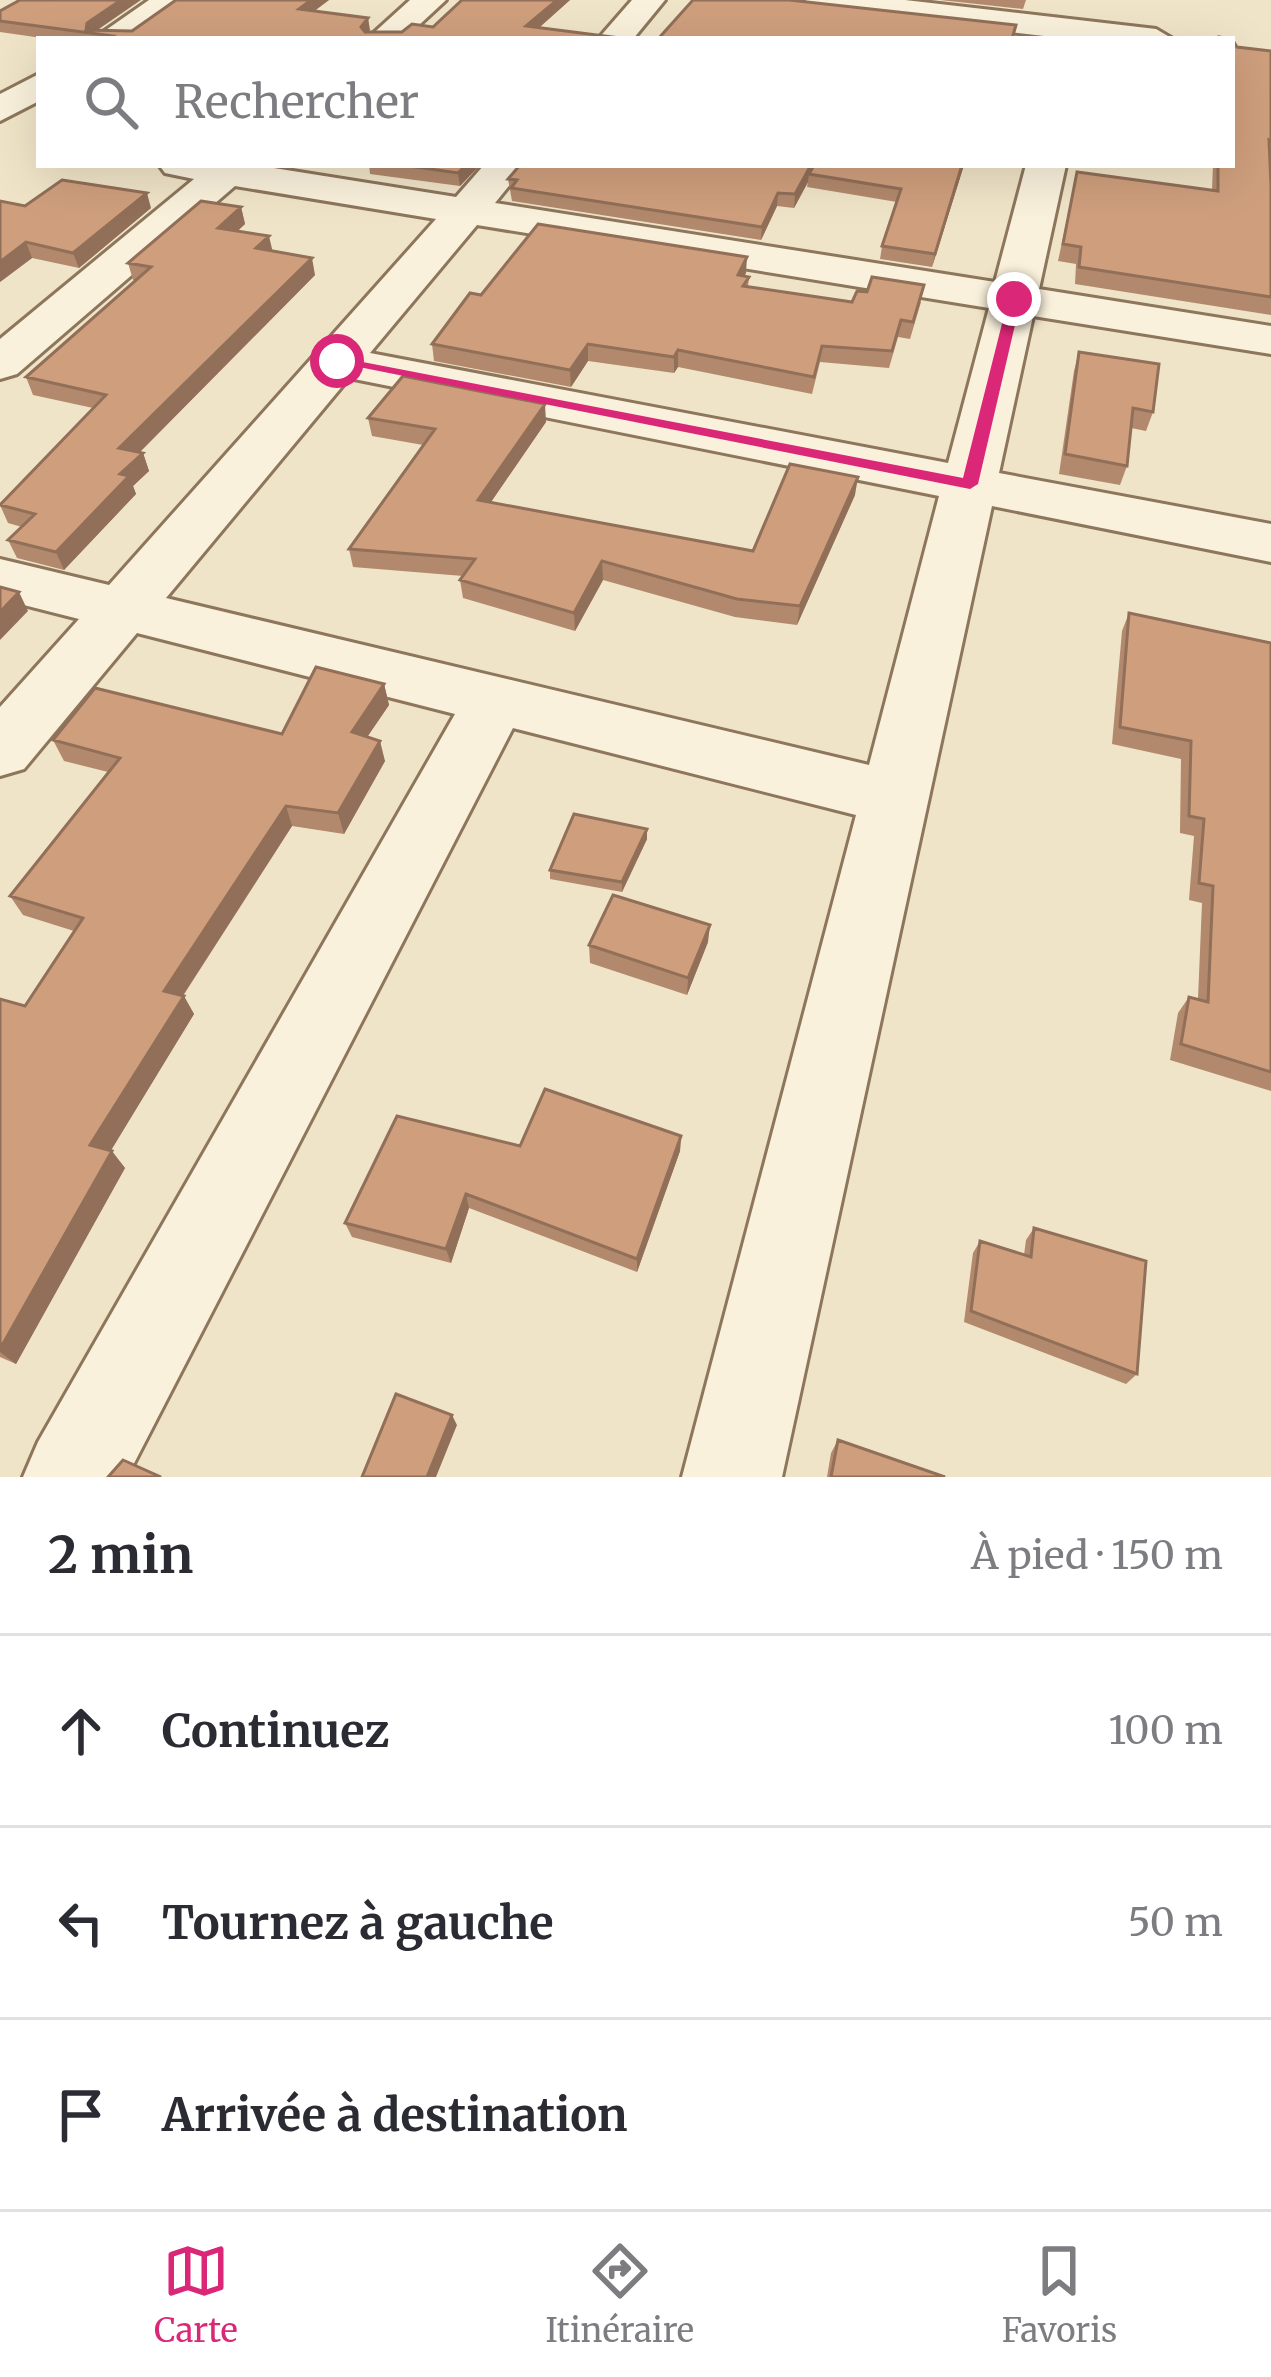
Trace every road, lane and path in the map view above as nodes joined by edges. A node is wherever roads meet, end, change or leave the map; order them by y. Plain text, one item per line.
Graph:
1 (171, 0) edge
2 (430, 0) edge
3 (649, 0) edge
4 (820, 0) edge
5 (868, 6) junction
6 (1080, 23) edge
7 (115, 36) edge
8 (388, 36) edge
9 (618, 36) edge
10 (853, 36) edge
11 (1142, 36) edge
12 (36, 89) edge
13 (6, 128) edge
14 (503, 168) edge
15 (1045, 168) edge
16 (230, 169) edge
17 (466, 211) junction
18 (1014, 299) junction
19 (1271, 340) edge
20 (337, 361) junction
21 (0, 364) edge
22 (970, 484) junction
23 (1271, 543) edge
24 (0, 579) edge
25 (123, 608) junction
26 (495, 700) junction
27 (0, 751) edge
28 (895, 798) junction
29 (73, 1477) edge
30 (732, 1477) edge

1 - 7 street
2 - 8 street
3 - 9 street
4 - 5 street
5 - 6 street
5 - 10 street
6 - 11 street
12 - 13 street
14 - 17 street
15 - 18 street
16 - 17 street
16 - 21 street
17 - 18 street
17 - 20 street
18 - 19 street
18 - 22 street
20 - 22 street
20 - 25 street
22 - 23 street
22 - 28 street
24 - 25 street
25 - 26 street
25 - 27 street
26 - 28 street
26 - 29 street
28 - 30 street

